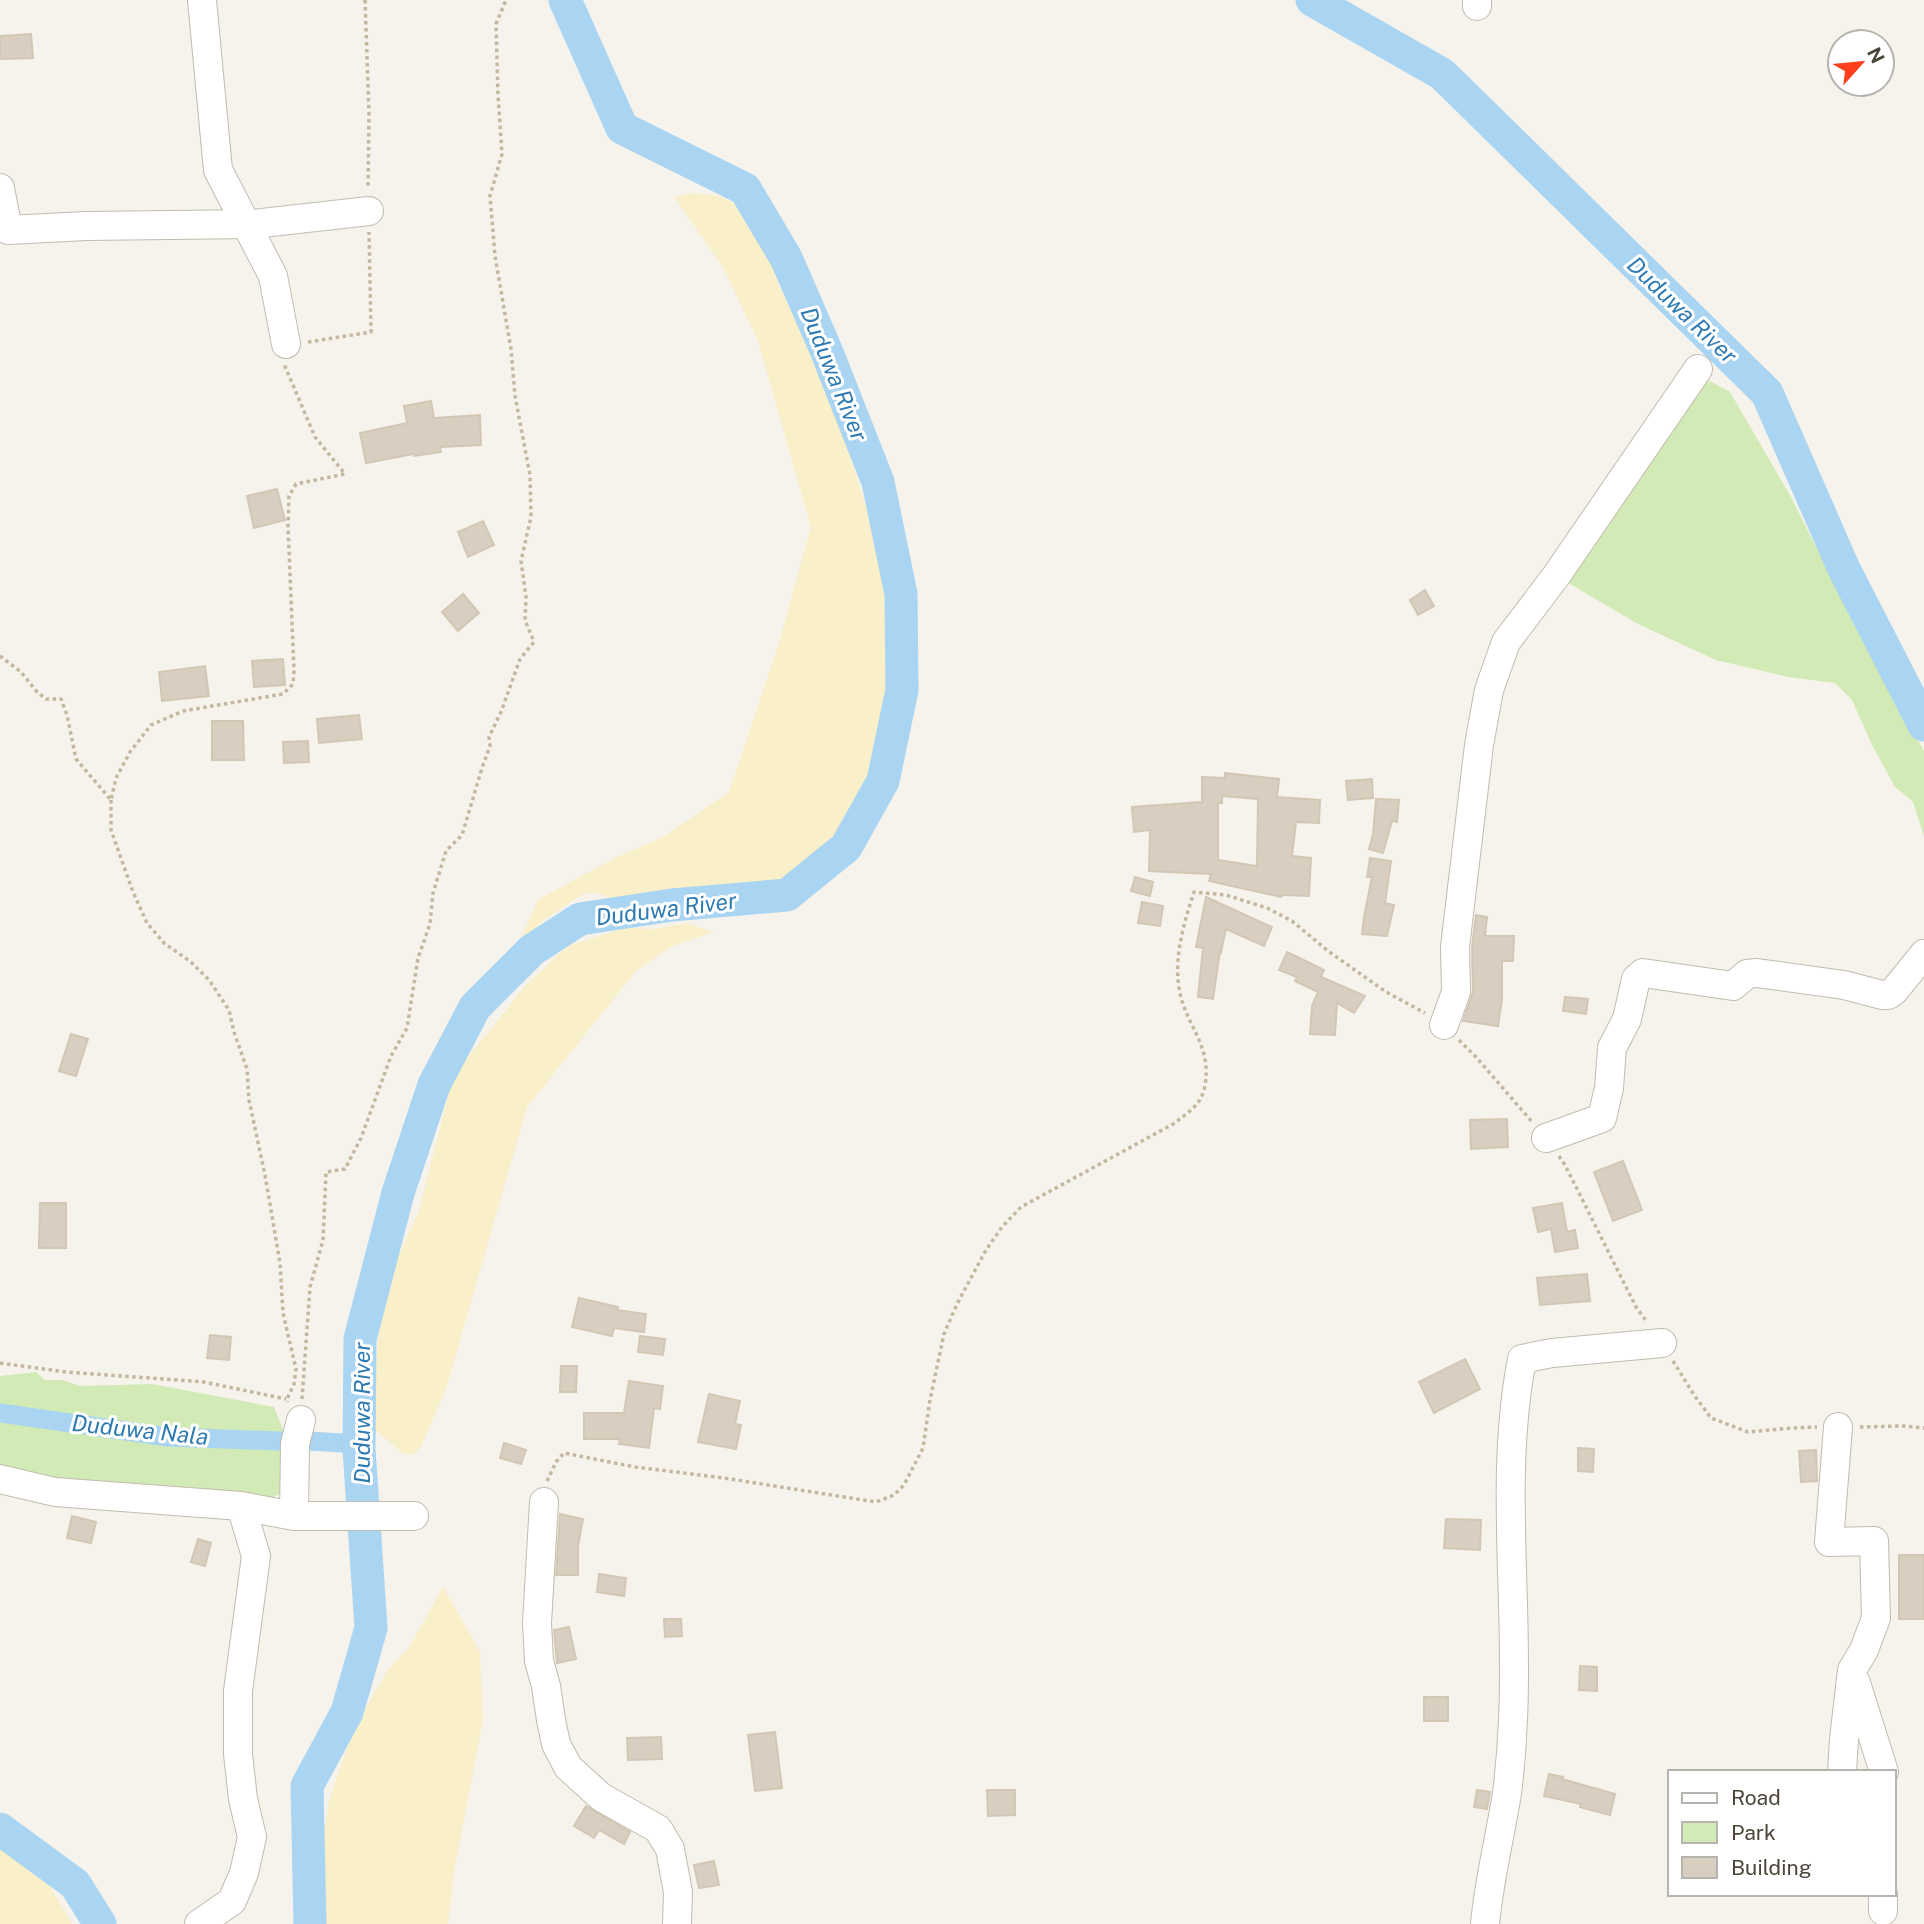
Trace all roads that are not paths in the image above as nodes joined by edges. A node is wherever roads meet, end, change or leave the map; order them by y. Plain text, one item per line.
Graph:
1 (202, 0) edge
2 (0, 188) edge
3 (369, 211) road end
4 (247, 224) junction
5 (286, 344) road end
6 (1698, 369) dead end
7 (1924, 954) edge
8 (1444, 1025) road end
9 (1546, 1138) road end
10 (1662, 1343) road end
11 (294, 1410) road end
12 (1838, 1427) road end
13 (0, 1479) edge
14 (544, 1502) road end
15 (241, 1506) junction
16 (294, 1516) junction
17 (414, 1516) dead end
18 (1852, 1670) junction
19 (1842, 1770) edge
20 (1883, 1770) edge
21 (200, 1924) edge
22 (677, 1924) edge
23 (1485, 1924) edge

1 - 4 street
2 - 4 street
3 - 4 street
4 - 5 street
6 - 8 street
7 - 9 street
10 - 23 street
11 - 16 street
12 - 18 street
13 - 15 street
14 - 22 street
15 - 16 street
15 - 21 street
16 - 17 street
18 - 19 street
18 - 20 street

